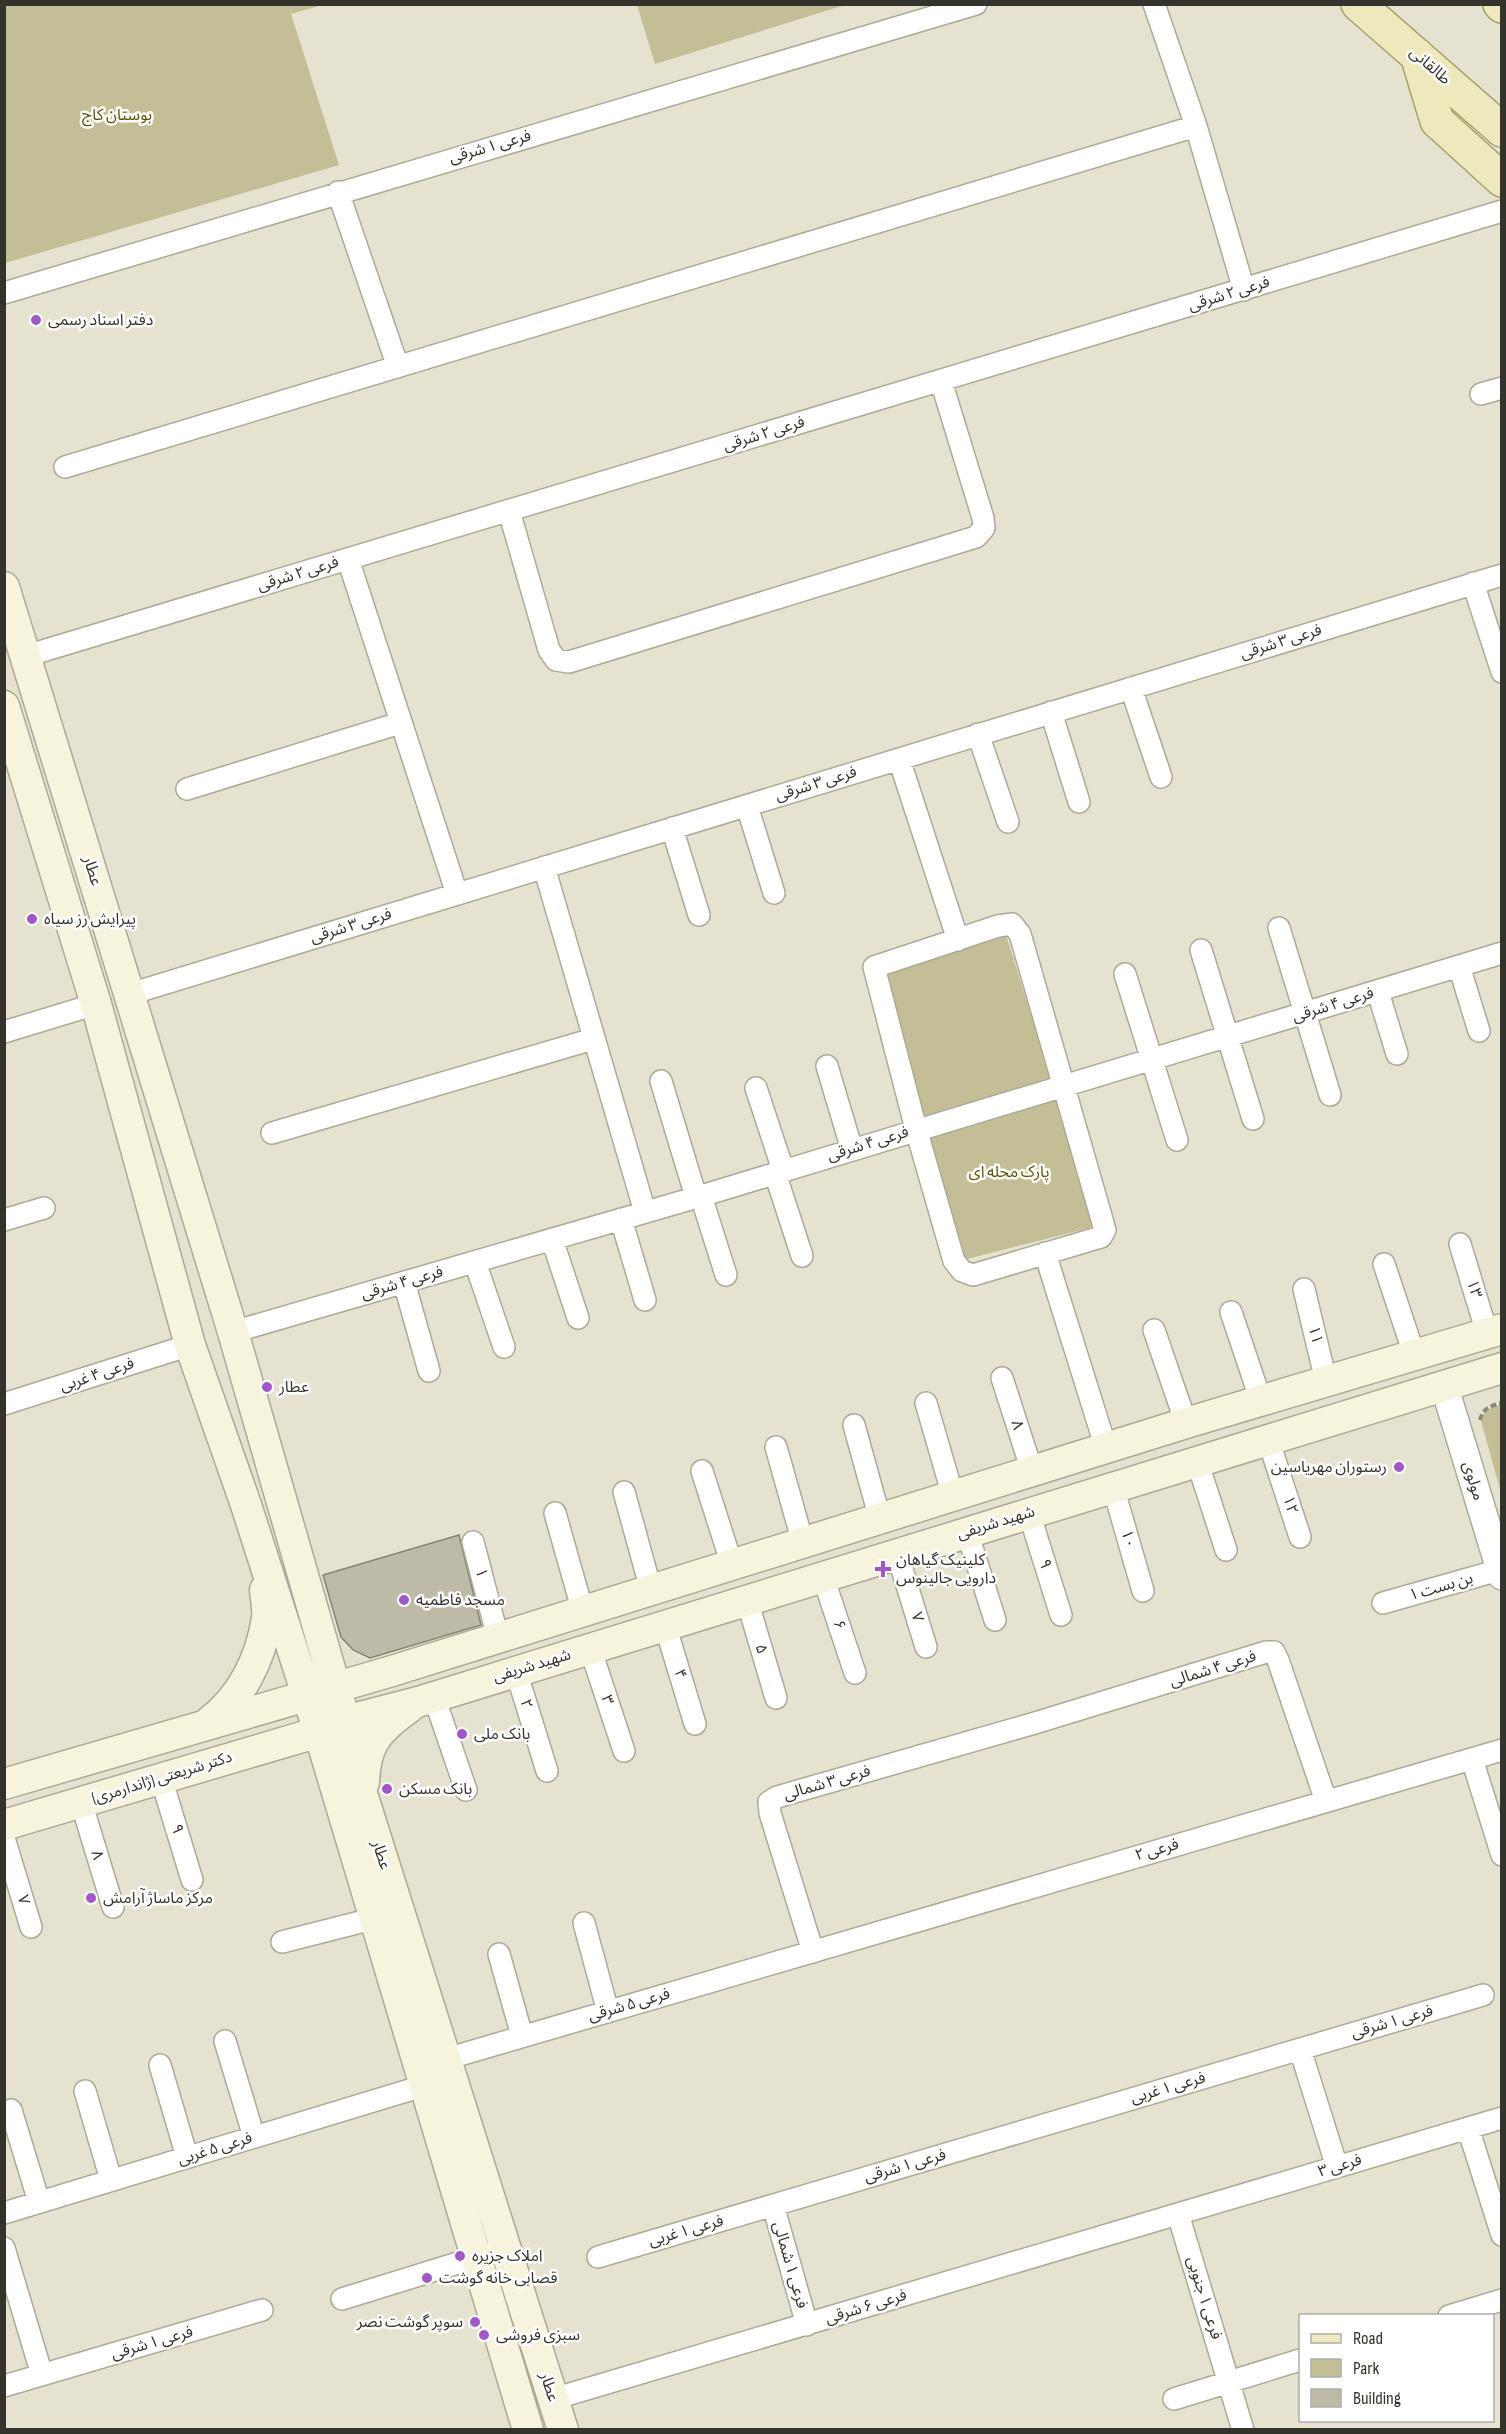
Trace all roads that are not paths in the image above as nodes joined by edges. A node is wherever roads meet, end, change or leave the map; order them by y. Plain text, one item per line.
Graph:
1 (976, 4) edge
2 (1154, 4) edge
3 (1358, 4) edge
4 (1418, 55) junction
5 (1196, 126) junction
6 (1502, 130) edge
7 (1502, 180) edge
8 (338, 192) junction
9 (1502, 211) edge
10 (1244, 290) junction
11 (4, 293) edge
12 (398, 367) junction
13 (942, 381) junction
14 (65, 467) dead end
15 (509, 511) junction
16 (348, 559) junction
17 (1502, 575) edge
18 (1473, 583) junction
19 (4, 587) edge
20 (26, 656) junction
21 (1502, 672) edge
22 (1131, 688) junction
23 (4, 706) edge
24 (1051, 712) junction
25 (400, 723) junction
26 (978, 734) junction
27 (899, 759) junction
28 (1161, 777) dead end
29 (187, 789) dead end
30 (1079, 802) dead end
31 (747, 806) junction
32 (1008, 822) dead end
33 (672, 828) junction
34 (544, 867) junction
35 (774, 893) dead end
36 (457, 894) junction
37 (699, 915) dead end
38 (1279, 928) dead end
39 (958, 940) junction
40 (1201, 950) dead end
41 (1502, 953) edge
42 (1459, 966) junction
43 (1125, 974) dead end
44 (1378, 992) junction
45 (130, 994) junction
46 (96, 1004) junction
47 (1305, 1013) junction
48 (1479, 1031) dead end
49 (4, 1032) edge
50 (1227, 1037) junction
51 (593, 1039) junction
52 (1397, 1054) dead end
53 (1151, 1059) junction
54 (827, 1065) dead end
55 (661, 1081) dead end
56 (1063, 1085) junction
57 (756, 1088) dead end
58 (1330, 1095) dead end
59 (1253, 1119) dead end
60 (916, 1129) junction
61 (272, 1133) dead end
62 (1177, 1140) dead end
63 (852, 1150) junction
64 (183, 1166) junction
65 (779, 1172) junction
66 (143, 1176) junction
67 (699, 1196) junction
68 (44, 1208) dead end
69 (645, 1212) junction
70 (621, 1219) junction
71 (4, 1220) edge
72 (552, 1239) junction
73 (1460, 1244) dead end
74 (1045, 1253) junction
75 (802, 1256) dead end
76 (475, 1262) junction
77 (1384, 1264) dead end
78 (726, 1275) dead end
79 (404, 1282) junction
80 (1304, 1289) dead end
81 (645, 1300) dead end
82 (1231, 1312) dead end
83 (578, 1318) dead end
84 (1154, 1330) dead end
85 (1494, 1331) edge
86 (233, 1332) junction
87 (190, 1345) junction
88 (504, 1347) dead end
89 (1414, 1354) junction
90 (1502, 1368) edge
91 (429, 1371) dead end
92 (1002, 1378) dead end
93 (1326, 1381) junction
94 (1444, 1385) junction
95 (1260, 1401) junction
96 (926, 1403) dead end
97 (4, 1404) edge
98 (1186, 1423) junction
99 (854, 1425) dead end
100 (1155, 1433) junction
101 (1268, 1439) junction
102 (776, 1447) dead end
103 (1106, 1448) junction
104 (1197, 1461) junction
105 (1166, 1470) junction
106 (702, 1471) dead end
107 (1032, 1471) junction
108 (1113, 1487) junction
109 (624, 1492) dead end
110 (953, 1496) junction
111 (246, 1505) junction
112 (555, 1513) dead end
113 (1029, 1513) junction
114 (880, 1519) junction
115 (967, 1532) junction
116 (1300, 1537) dead end
117 (473, 1542) dead end
118 (803, 1543) junction
119 (1226, 1550) dead end
120 (897, 1553) junction
121 (732, 1565) junction
122 (1500, 1573) edge
123 (823, 1576) junction
124 (651, 1590) junction
125 (1143, 1592) dead end
126 (747, 1600) junction
127 (1383, 1603) dead end
128 (583, 1612) junction
129 (1061, 1615) dead end
130 (995, 1620) dead end
131 (664, 1625) junction
132 (498, 1638) junction
133 (926, 1647) dead end
134 (590, 1648) junction
135 (324, 1649) junction
136 (392, 1671) junction
137 (516, 1671) junction
138 (855, 1673) dead end
139 (320, 1691) junction
140 (776, 1698) dead end
141 (426, 1699) junction
142 (1035, 1723) joint
143 (695, 1724) dead end
144 (204, 1726) junction
145 (332, 1726) junction
146 (129, 1748) junction
147 (258, 1750) junction
148 (1502, 1750) edge
149 (624, 1751) dead end
150 (1472, 1759) junction
151 (547, 1771) dead end
152 (150, 1782) junction
153 (4, 1784) edge
154 (466, 1790) dead end
155 (1326, 1801) junction
156 (81, 1802) junction
157 (352, 1802) junction
158 (4, 1825) edge
159 (4, 1839) edge
160 (1502, 1855) edge
161 (192, 1880) dead end
162 (113, 1907) dead end
163 (376, 1918) junction
164 (584, 1923) dead end
165 (31, 1928) dead end
166 (282, 1942) dead end
167 (813, 1952) junction
168 (499, 1954) dead end
169 (1484, 1995) dead end
170 (608, 2012) junction
171 (522, 2036) junction
172 (225, 2041) dead end
173 (1300, 2049) junction
174 (446, 2059) junction
175 (160, 2065) dead end
176 (426, 2085) junction
177 (85, 2091) dead end
178 (11, 2110) dead end
179 (1502, 2118) edge
180 (1037, 2127) joint
181 (1468, 2128) junction
182 (254, 2137) junction
183 (187, 2157) junction
184 (1337, 2168) junction
185 (111, 2180) junction
186 (39, 2202) junction
187 (773, 2205) junction
188 (4, 2213) edge
189 (1178, 2214) junction
190 (1502, 2235) edge
191 (4, 2248) edge
192 (506, 2248) junction
193 (477, 2257) junction
194 (598, 2257) dead end
195 (342, 2299) dead end
196 (1502, 2300) edge
197 (262, 2310) dead end
198 (1456, 2314) edge
199 (807, 2325) junction
200 (1299, 2360) edge
201 (42, 2375) junction
202 (1229, 2382) junction
203 (4, 2386) edge
204 (553, 2399) junction
205 (1174, 2399) dead end
206 (522, 2428) edge
207 (563, 2430) edge
208 (1243, 2430) edge

1 - 8 street, فرعی ۱ شرقی
2 - 5 street
3 - 4 main road, طالقانی
4 - 6 main road, طالقانی
4 - 7 main road
5 - 10 street
5 - 12 street
8 - 11 street, فرعی ۱ شرقی
8 - 12 street
9 - 10 street, فرعی ۲ شرقی
10 - 13 street, فرعی ۲ شرقی
12 - 14 street
13 - 15 street, فرعی ۲ شرقی
13 - 15 street
15 - 16 street, فرعی ۲ شرقی
16 - 20 street, فرعی ۲ شرقی
16 - 25 street
17 - 18 street, فرعی ۳ شرقی
18 - 21 street
18 - 22 street, فرعی ۳ شرقی
19 - 20 main road, عطار
20 - 45 main road, عطار
22 - 24 street, فرعی ۳ شرقی
22 - 28 street
23 - 46 main road, عطار
24 - 26 street, فرعی ۳ شرقی
24 - 30 street
25 - 29 street
25 - 36 street
26 - 27 street, فرعی ۳ شرقی
26 - 32 street
27 - 31 street, فرعی ۳ شرقی
27 - 39 street
31 - 33 street, فرعی ۳ شرقی
31 - 35 street
33 - 34 street, فرعی ۳ شرقی
33 - 37 street
34 - 36 street, فرعی ۳ شرقی
34 - 51 street
36 - 45 street, فرعی ۳ شرقی
38 - 47 street
39 - 56 street
39 - 60 street
40 - 50 street
41 - 42 street, فرعی ۴ شرقی
42 - 44 street, فرعی ۴ شرقی
42 - 48 street
43 - 53 street
44 - 47 street, فرعی ۴ شرقی
44 - 52 street
45 - 64 main road, عطار
46 - 49 street
46 - 66 main road, عطار
47 - 50 street, فرعی ۴ شرقی
47 - 58 street
50 - 53 street, فرعی ۴ شرقی
50 - 59 street
51 - 61 street
51 - 69 street
53 - 56 street, فرعی ۴ شرقی
53 - 62 street
54 - 63 street
55 - 67 street
56 - 60 street, فرعی ۴ شرقی
56 - 74 street
57 - 65 street
60 - 63 street, فرعی ۴ شرقی
60 - 74 street
63 - 65 street, فرعی ۴ شرقی
64 - 66 main road
64 - 86 main road, عطار
65 - 67 street, فرعی ۴ شرقی
65 - 75 street
66 - 87 main road, عطار
67 - 69 street, فرعی ۴ شرقی
67 - 78 street
68 - 71 street
69 - 70 street, فرعی ۴ شرقی
70 - 72 street, فرعی ۴ شرقی
70 - 81 street
72 - 76 street, فرعی ۴ شرقی
72 - 83 street
73 - 85 street, ۱۳
74 - 103 street
76 - 79 street, فرعی ۴ شرقی
76 - 88 street
77 - 89 street
79 - 86 street, فرعی ۴ شرقی
79 - 91 street
80 - 93 street, ۱۱
82 - 95 street
84 - 98 street
85 - 89 main road
86 - 135 main road, عطار
87 - 97 street, فرعی ۴ غربی
87 - 111 main road, عطار
89 - 93 main road
90 - 94 main road, شهید شریفی
92 - 107 street, ۸
93 - 95 main road
94 - 101 main road, شهید شریفی
94 - 122 street, مولوی
95 - 98 main road
96 - 110 street
98 - 100 main road
99 - 114 street
100 - 103 main road
100 - 105 main road
101 - 104 main road, شهید شریفی
101 - 116 street, ۱۲
102 - 118 street
103 - 107 main road
104 - 105 main road, شهید شریفی
104 - 119 street
105 - 108 main road, شهید شریفی
106 - 121 street
107 - 110 main road
108 - 113 main road, شهید شریفی
108 - 125 street, ۱۰
109 - 124 street
110 - 114 main road
111 - 139 main road, عطار
111 - 144 main road
112 - 128 street
113 - 115 main road, شهید شریفی
113 - 129 street, ۹
114 - 118 main road
115 - 120 main road, شهید شریفی
115 - 130 street
117 - 132 street, ۱
118 - 121 main road
120 - 123 main road, شهید شریفی
120 - 133 street, ۷
121 - 124 main road
122 - 127 street, بن بست ۱
123 - 126 main road, شهید شریفی
123 - 138 street, ۶
124 - 128 main road
126 - 131 main road, شهید شریفی
126 - 140 street, ۵
128 - 132 main road
131 - 134 main road, شهید شریفی
131 - 143 street, ۴
132 - 136 main road
134 - 137 main road, شهید شریفی
134 - 149 street, ۳
135 - 136 main road
135 - 139 main road, عطار
136 - 139 main road
137 - 141 main road, شهید شریفی
137 - 151 street, ۲
139 - 144 main road
139 - 145 main road, عطار
141 - 145 main road, شهید شریفی
141 - 154 street
141 - 157 main road
142 - 155 street, فرعی ۴ شمالی
142 - 167 street, فرعی ۳ شمالی
144 - 146 main road
145 - 147 main road, دکتر شریعتی (ژاندارمری)
145 - 157 main road, عطار
146 - 152 main road
146 - 153 main road
147 - 152 main road, دکتر شریعتی (ژاندارمری)
147 - 157 main road
148 - 150 street, فرعی ۲
150 - 155 street, فرعی ۲
150 - 160 street
152 - 156 main road, دکتر شریعتی (ژاندارمری)
152 - 161 street, ۹
155 - 167 street, فرعی ۲
156 - 158 main road, دکتر شریعتی (ژاندارمری)
156 - 162 street, ۸
157 - 163 main road, عطار
157 - 174 main road, عطار
159 - 165 street, ۷
163 - 166 street
163 - 176 main road, عطار
164 - 170 street
167 - 170 street, فرعی ۵ شرقی
168 - 171 street
169 - 173 street, فرعی ۱ شرقی
170 - 171 street, فرعی ۵ شرقی
171 - 174 street, فرعی ۵ شرقی
172 - 182 street
173 - 180 street, فرعی ۱ غربی
173 - 184 street
174 - 192 main road, عطار
175 - 183 street
176 - 182 street, فرعی ۵ غربی
176 - 193 main road, عطار
177 - 185 street
178 - 186 street
179 - 181 street, فرعی ۳
180 - 187 street, فرعی ۱ شرقی
181 - 184 street, فرعی ۳
181 - 190 street
182 - 183 street, فرعی ۵ غربی
183 - 185 street, فرعی ۵ غربی
184 - 189 street, فرعی ۳
185 - 186 street, فرعی ۵ غربی
186 - 188 street, فرعی ۵ غربی
187 - 194 street, فرعی ۱ غربی
187 - 199 street, فرعی ۱ شمالی
189 - 199 street, فرعی ۶ شرقی
189 - 202 street, فرعی ۱ جنوبی
191 - 201 street
192 - 193 street
192 - 204 main road, عطار
193 - 195 street
193 - 206 main road, عطار
196 - 198 street
197 - 201 street, فرعی ۱ شرقی
199 - 204 street, فرعی ۶ شرقی
200 - 202 street
201 - 203 street
202 - 205 street
202 - 208 street, فرعی ۱ جنوبی
204 - 207 main road, عطار

